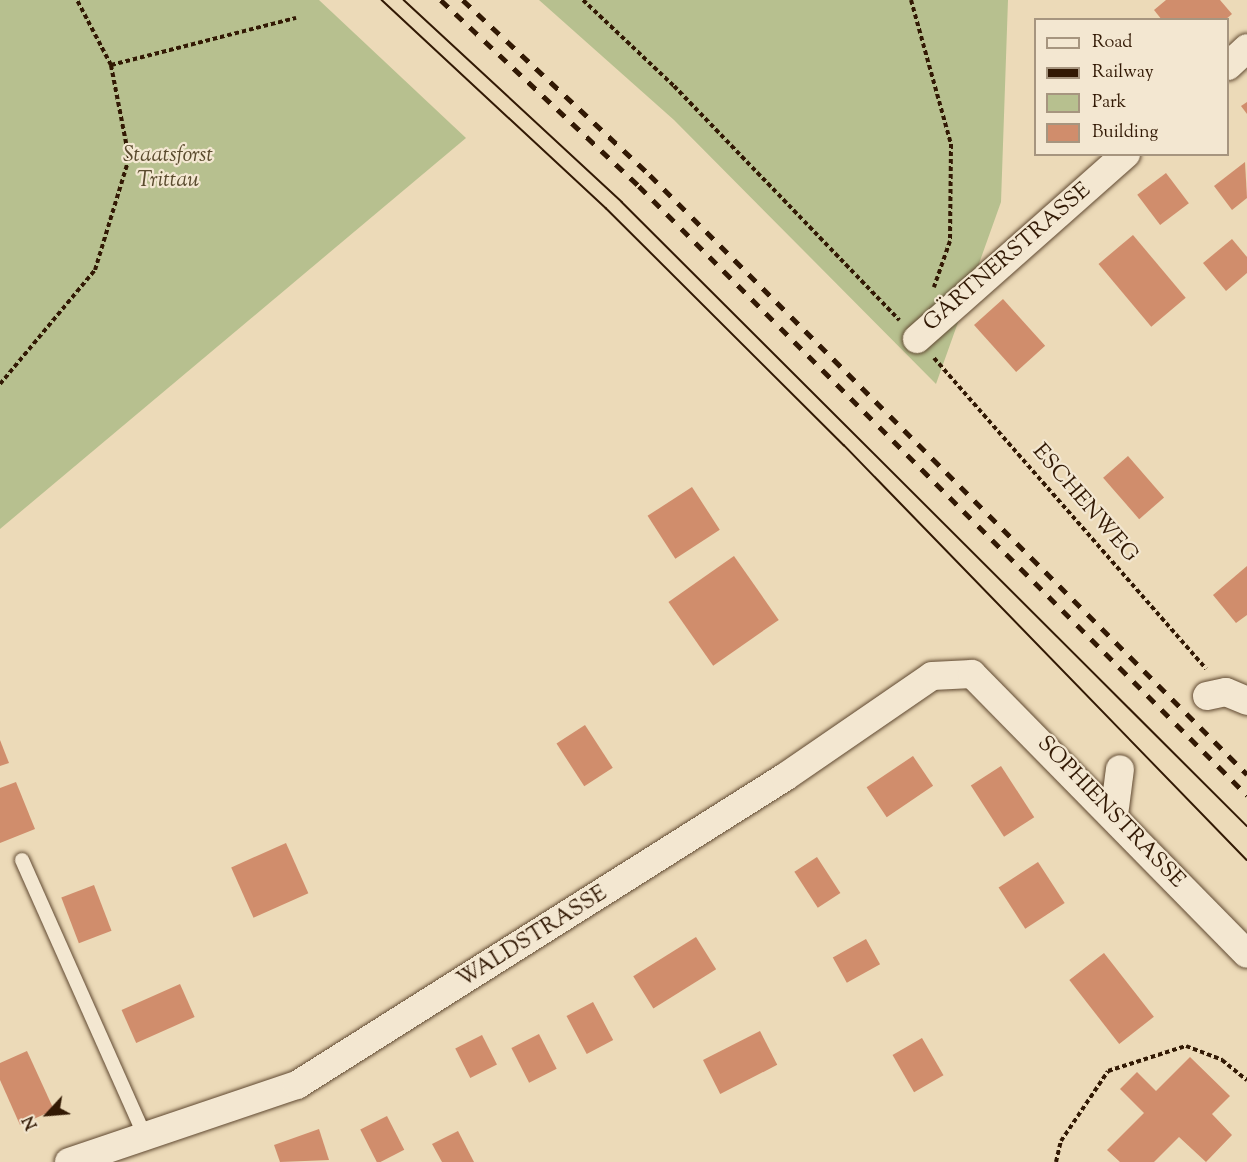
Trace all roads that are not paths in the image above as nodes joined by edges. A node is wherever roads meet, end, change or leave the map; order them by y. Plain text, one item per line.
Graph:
1 (1247, 48) edge
2 (1229, 64) edge
3 (1124, 156) edge
4 (917, 339) road end
5 (972, 674) joint
6 (1120, 769) dead end
7 (1114, 815) junction
8 (22, 860) dead end
9 (1247, 954) edge
10 (145, 1136) junction
11 (69, 1162) edge

1 - 2 street
3 - 4 street, GÄRTNERSTRASSE
5 - 7 street, SOPHIENSTRASSE
5 - 10 street, WALDSTRASSE
6 - 7 street
7 - 9 street, SOPHIENSTRASSE
8 - 10 lane
10 - 11 street, WALDSTRASSE

